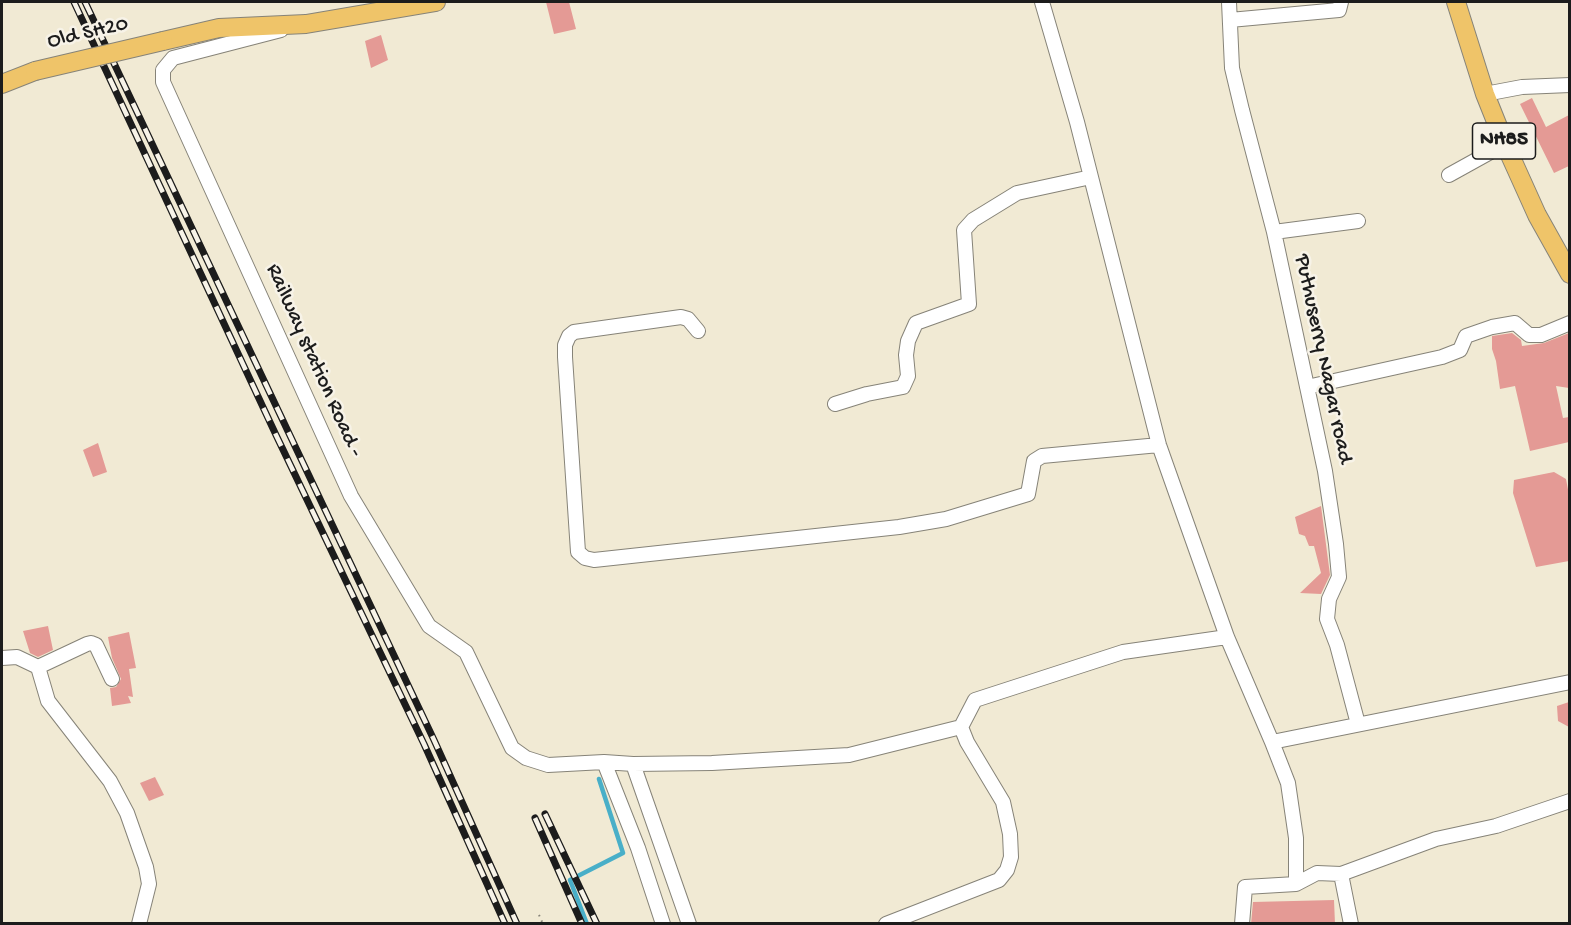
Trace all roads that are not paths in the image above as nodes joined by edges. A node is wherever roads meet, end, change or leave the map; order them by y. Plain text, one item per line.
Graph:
1 (436, 2) edge
2 (1042, 2) edge
3 (1229, 2) edge
4 (1341, 2) edge
5 (1456, 2) edge
6 (1230, 20) junction
7 (306, 24) junction
8 (2, 84) edge
9 (1569, 85) edge
10 (1485, 94) junction
11 (1505, 144) junction
12 (1449, 175) dead end
13 (1091, 177) junction
14 (1358, 220) dead end
15 (1274, 232) junction
16 (1569, 274) edge
17 (1569, 323) edge
18 (698, 331) dead end
19 (1307, 387) junction
20 (835, 404) dead end
21 (1159, 445) junction
22 (1227, 637) junction
23 (2, 658) edge
24 (38, 668) junction
25 (112, 679) dead end
26 (1569, 682) edge
27 (1358, 724) junction
28 (961, 727) junction
29 (1272, 742) junction
30 (604, 762) junction
31 (633, 764) junction
32 (1569, 801) edge
33 (1341, 874) junction
34 (1296, 884) junction
35 (139, 924) edge
36 (663, 924) edge
37 (689, 924) edge
38 (886, 924) edge
39 (1242, 924) edge
40 (1351, 924) edge

1 - 7 main road, Old SH20
2 - 13 street
3 - 6 street, Puthuserry Nagar road
4 - 6 street
5 - 10 main road, NH85 / NH85
6 - 15 street, Puthuserry Nagar road
7 - 8 main road, Old SH20, bridge
7 - 30 street, Railway station Road -
9 - 10 street
10 - 11 main road, NH85 / NH85
11 - 12 street
11 - 16 main road, NH85 / NH85
13 - 20 street
13 - 21 street
14 - 15 street
15 - 19 street, Puthuserry Nagar road
17 - 19 street
18 - 21 street
19 - 27 street, Puthuserry Nagar road
21 - 22 street
22 - 28 street
22 - 29 street
23 - 24 street
24 - 25 street
24 - 35 street
26 - 27 street
27 - 29 street
28 - 31 street
28 - 38 street
29 - 34 street
30 - 31 street
30 - 36 street
31 - 37 street
32 - 33 street
33 - 34 street
33 - 40 street
34 - 39 street

